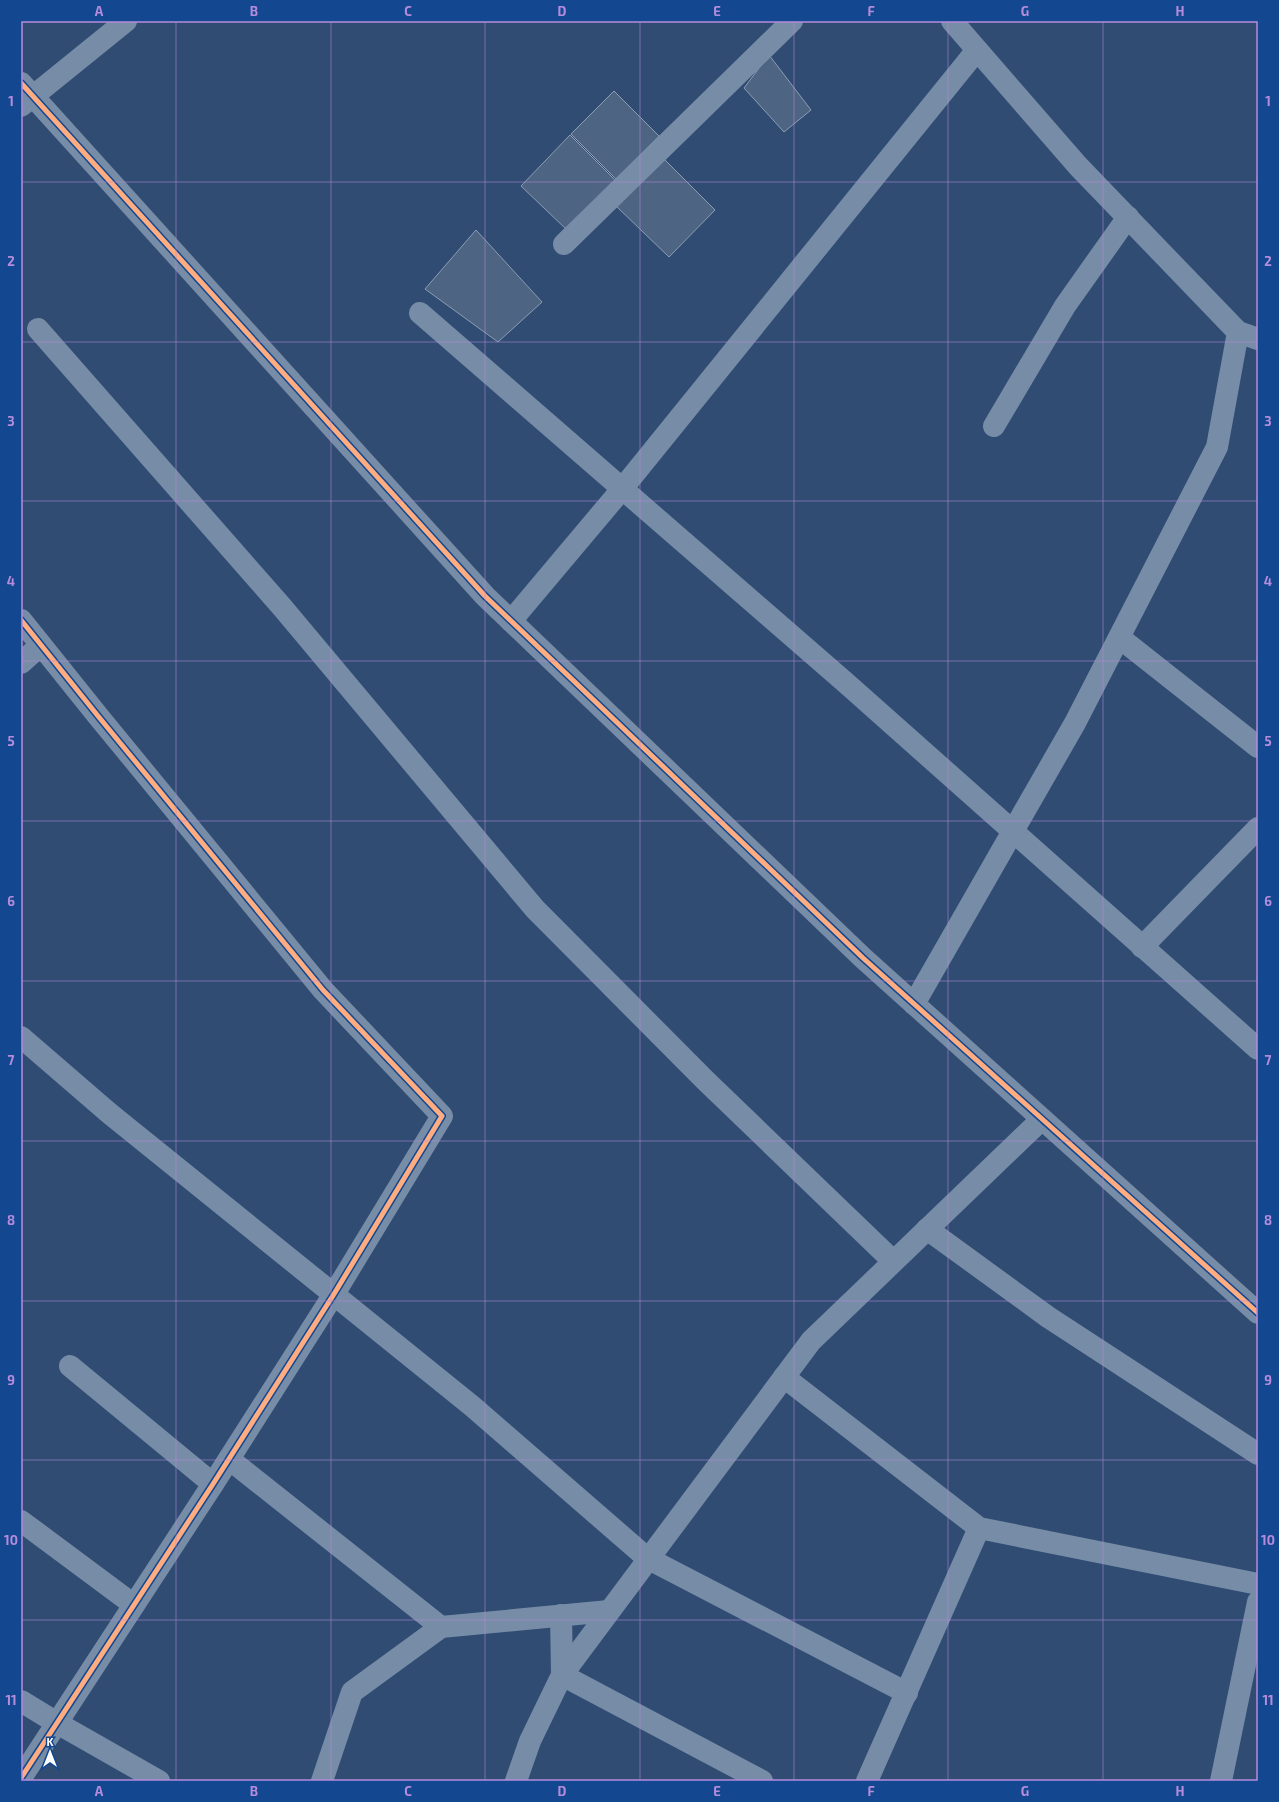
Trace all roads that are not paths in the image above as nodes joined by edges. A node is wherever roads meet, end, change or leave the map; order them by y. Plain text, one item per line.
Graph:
1 (126, 21) edge
2 (792, 21) edge
3 (952, 21) edge
4 (977, 50) junction
5 (25, 95) edge
6 (1128, 217) junction
7 (564, 244) dead end
8 (420, 313) dead end
9 (38, 329) dead end
10 (1248, 336) edge
11 (994, 426) dead end
12 (622, 489) junction
13 (21, 620) edge
14 (511, 621) junction
15 (1120, 638) junction
16 (41, 645) junction
17 (21, 663) edge
18 (1258, 748) edge
19 (1258, 828) edge
20 (1013, 832) junction
21 (1142, 947) junction
22 (914, 1004) junction
23 (21, 1037) edge
24 (1258, 1049) edge
25 (1042, 1119) junction
26 (927, 1229) junction
27 (893, 1261) junction
28 (334, 1294) junction
29 (1258, 1313) edge
30 (70, 1366) dead end
31 (784, 1377) junction
32 (1258, 1454) edge
33 (229, 1459) junction
34 (213, 1484) junction
35 (21, 1521) edge
36 (979, 1528) junction
37 (648, 1558) junction
38 (1258, 1584) edge
39 (1258, 1602) edge
40 (134, 1605) junction
41 (609, 1611) junction
42 (561, 1615) junction
43 (441, 1627) junction
44 (562, 1675) junction
45 (907, 1693) junction
46 (21, 1701) edge
47 (57, 1723) junction
48 (21, 1778) edge
49 (152, 1779) edge
50 (322, 1781) edge
51 (516, 1781) edge
52 (762, 1781) edge
53 (867, 1781) edge
54 (1221, 1781) edge

1 - 5 street
2 - 7 street
3 - 4 street
4 - 6 street
4 - 12 street
5 - 14 street
6 - 10 street
6 - 11 street
8 - 12 street
9 - 27 street
10 - 15 street
12 - 14 street
12 - 20 street
13 - 16 street
14 - 22 street
15 - 18 street
15 - 20 street
16 - 17 street
16 - 28 street
19 - 21 street
20 - 21 street
20 - 22 street
21 - 24 street
22 - 25 street
23 - 28 street
25 - 26 street
25 - 29 street
26 - 27 street
26 - 32 street
27 - 31 street
28 - 33 street
28 - 37 street
30 - 34 street
31 - 36 street
31 - 37 street
33 - 34 street
33 - 43 street
34 - 40 street
35 - 40 street
36 - 38 street
36 - 45 street
37 - 41 street
37 - 45 street
39 - 54 street
40 - 47 street
41 - 42 street
41 - 44 street
42 - 43 street
42 - 44 street
43 - 50 street
44 - 51 street
44 - 52 street
45 - 53 street
46 - 47 street
47 - 48 street
47 - 49 street

